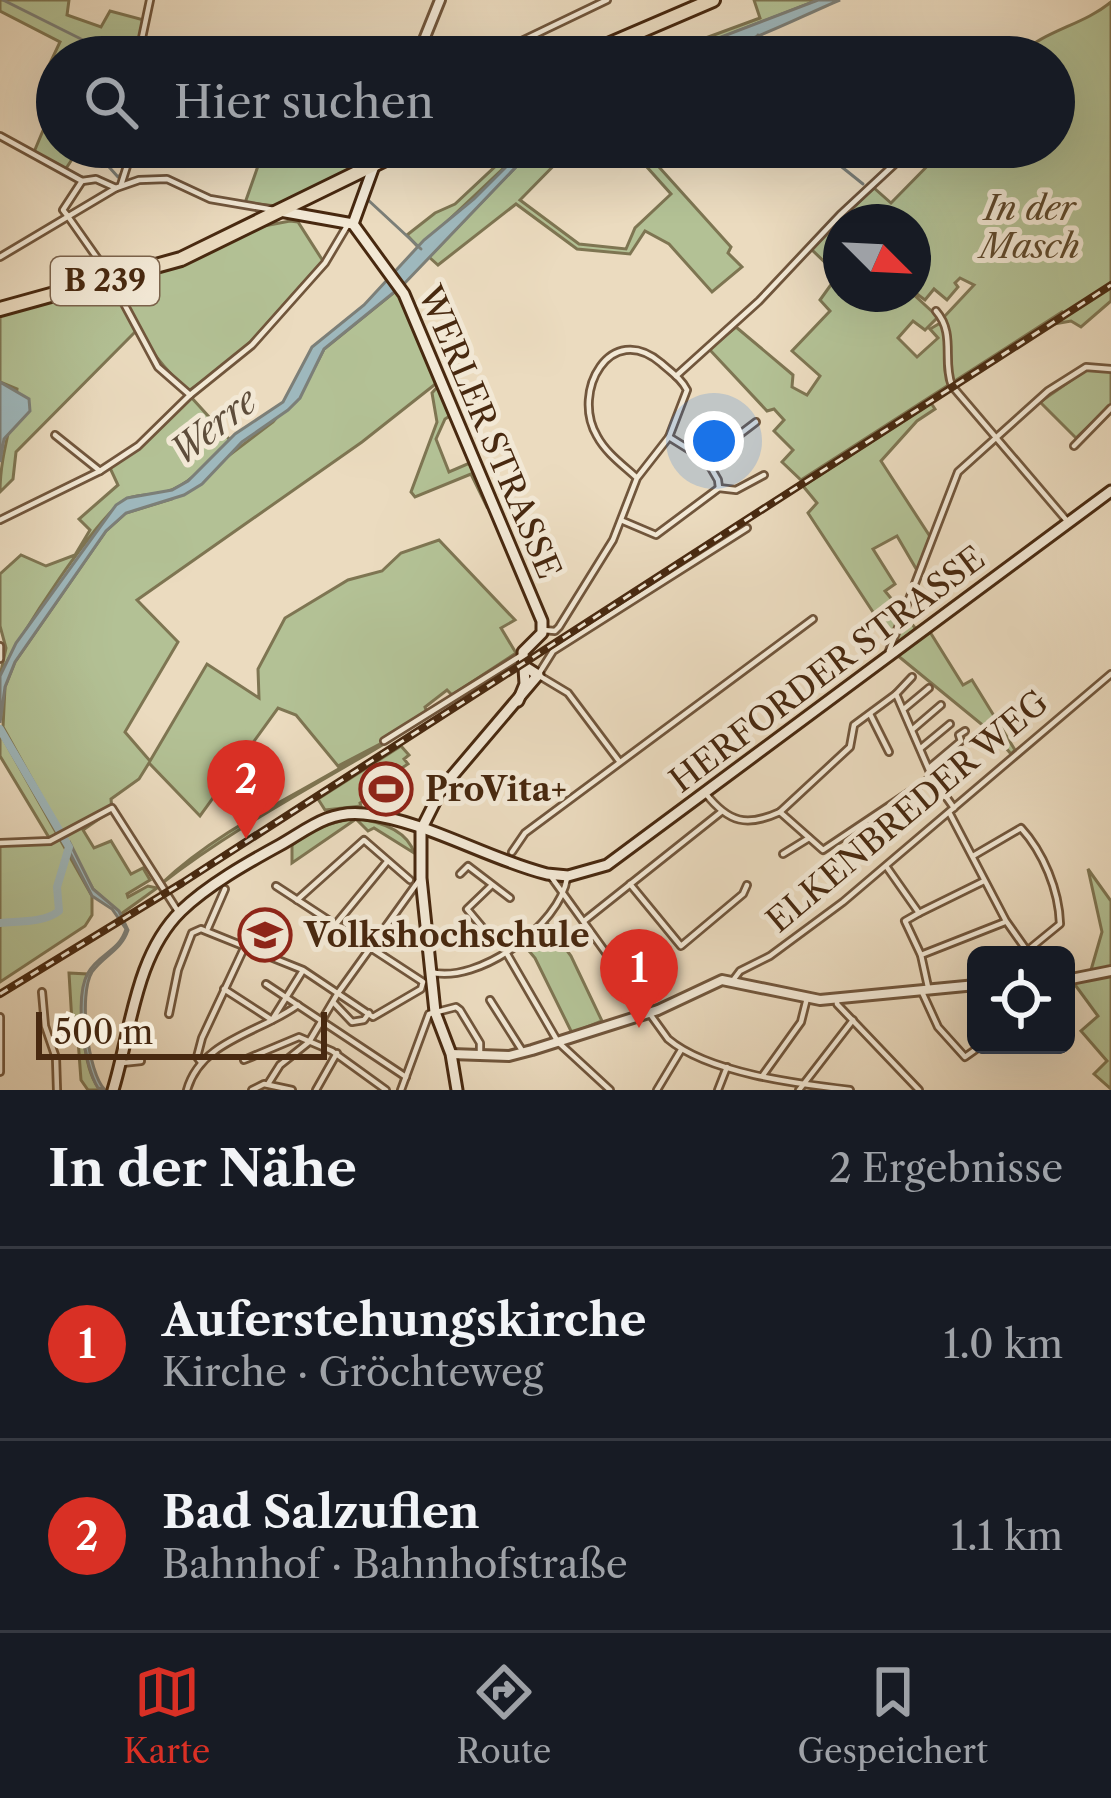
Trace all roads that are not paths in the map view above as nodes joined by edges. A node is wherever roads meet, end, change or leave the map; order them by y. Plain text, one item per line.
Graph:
1 (150, 0) edge
2 (440, 0) edge
3 (607, 0) edge
4 (713, 0) edge
5 (142, 36) edge
6 (425, 36) edge
7 (532, 36) edge
8 (629, 36) edge
9 (0, 136) edge
10 (36, 156) edge
11 (58, 168) edge
12 (125, 168) edge
13 (370, 168) edge
14 (373, 168) edge
15 (891, 168) edge
16 (82, 181) junction
17 (118, 187) junction
18 (251, 206) junction
19 (280, 212) junction
20 (67, 215) junction
21 (306, 217) junction
22 (258, 223) junction
23 (351, 224) junction
24 (0, 257) edge
25 (111, 280) junction
26 (0, 309) edge
27 (936, 311) dead end
28 (1111, 369) edge
29 (676, 376) junction
30 (190, 395) junction
31 (1111, 408) edge
32 (756, 422) dead end
33 (55, 436) dead end
34 (669, 437) junction
35 (994, 440) junction
36 (1074, 446) dead end
37 (706, 460) junction
38 (100, 471) junction
39 (764, 475) dead end
40 (638, 478) junction
41 (718, 488) junction
42 (1111, 490) edge
43 (0, 520) edge
44 (623, 521) junction
45 (1068, 523) junction
46 (747, 528) dead end
47 (813, 619) dead end
48 (543, 630) junction
49 (0, 646) edge
50 (891, 655) junction
51 (0, 659) edge
52 (523, 661) junction
53 (1111, 674) edge
54 (538, 675) junction
55 (912, 677) dead end
56 (929, 688) dead end
57 (896, 694) junction
58 (518, 701) junction
59 (941, 705) dead end
60 (905, 708) junction
61 (870, 714) junction
62 (950, 724) dead end
63 (913, 729) junction
64 (965, 731) dead end
65 (383, 741) dead end
66 (921, 748) junction
67 (889, 752) dead end
68 (620, 762) junction
69 (928, 768) junction
70 (932, 777) junction
71 (705, 793) junction
72 (951, 810) junction
73 (721, 812) junction
74 (780, 812) junction
75 (421, 830) junction
76 (809, 838) junction
77 (0, 843) edge
78 (512, 852) dead end
79 (782, 854) dead end
80 (973, 856) junction
81 (387, 861) junction
82 (886, 866) junction
83 (460, 874) dead end
84 (547, 874) junction
85 (568, 876) junction
86 (416, 879) junction
87 (985, 881) junction
88 (630, 884) junction
89 (747, 885) dead end
90 (277, 886) dead end
91 (490, 886) junction
92 (222, 887) junction
93 (564, 897) junction
94 (510, 898) dead end
95 (297, 900) junction
96 (179, 913) junction
97 (919, 913) junction
98 (584, 921) junction
99 (1006, 921) junction
100 (337, 924) junction
101 (482, 927) dead end
102 (207, 930) junction
103 (246, 944) junction
104 (369, 946) junction
105 (1023, 946) edge
106 (1035, 946) edge
107 (507, 954) junction
108 (921, 955) junction
109 (303, 970) junction
110 (1111, 971) edge
111 (449, 973) junction
112 (427, 977) junction
113 (1075, 978) edge
114 (733, 982) junction
115 (266, 984) dead end
116 (967, 986) edge
117 (224, 989) junction
118 (925, 990) junction
119 (42, 992) dead end
120 (433, 992) junction
121 (338, 993) junction
122 (286, 997) junction
123 (807, 998) junction
124 (837, 999) junction
125 (490, 1000) dead end
126 (332, 1001) junction
127 (298, 1005) junction
128 (435, 1012) junction
129 (649, 1012) junction
130 (369, 1013) junction
131 (169, 1014) dead end
132 (0, 1017) edge
133 (272, 1020) junction
134 (853, 1020) junction
135 (320, 1021) junction
136 (310, 1041) junction
137 (558, 1042) junction
138 (201, 1046) junction
139 (681, 1050) junction
140 (523, 1052) junction
141 (337, 1053) junction
142 (207, 1054) junction
143 (451, 1054) junction
144 (970, 1054) edge
145 (479, 1055) junction
146 (244, 1060) dead end
147 (141, 1061) dead end
148 (200, 1061) junction
149 (121, 1063) junction
150 (727, 1065) junction
151 (0, 1072) edge
152 (763, 1075) junction
153 (406, 1077) junction
154 (803, 1082) junction
155 (268, 1084) junction
156 (608, 1089) edge
157 (722, 1089) edge
158 (57, 1090) edge
159 (113, 1090) edge
160 (187, 1090) edge
161 (251, 1090) edge
162 (292, 1090) edge
163 (316, 1090) edge
164 (386, 1090) edge
165 (400, 1090) edge
166 (457, 1090) edge
167 (657, 1090) edge
168 (799, 1090) edge
169 (850, 1090) edge
170 (919, 1090) edge

1 - 5 street
2 - 6 street
3 - 7 street
4 - 8 main road
9 - 10 street
11 - 16 street
12 - 17 street
13 - 19 main road, B 239
14 - 23 main road
15 - 29 street
16 - 17 street
16 - 20 street
17 - 18 street
17 - 20 street
18 - 19 street
18 - 22 street
19 - 21 main road
19 - 22 main road, B 239
20 - 24 street
20 - 25 street
21 - 22 main road
21 - 23 main road
22 - 25 main road, B 239
23 - 30 street
23 - 48 main road, WERLER STRASSE
25 - 26 main road, B 239
25 - 30 street
27 - 35 street
28 - 35 street
29 - 34 street
29 - 40 street
30 - 38 street
31 - 36 street
32 - 37 street
33 - 38 street
34 - 37 street
34 - 40 street
35 - 45 street
35 - 50 street
37 - 41 street
38 - 43 street
39 - 41 street
40 - 44 street
41 - 44 street
42 - 45 main road, HERFORDER STRASSE
44 - 48 street
45 - 50 main road, HERFORDER STRASSE
46 - 54 street
47 - 68 street
48 - 52 main road, WERLER STRASSE
49 - 51 street
50 - 71 main road, HERFORDER STRASSE
52 - 54 main road
52 - 58 main road, WERLER STRASSE
52 - 65 street
53 - 72 street, ELKENBREDER WEG
54 - 58 main road
54 - 68 street
55 - 57 street
56 - 60 street
57 - 60 street
57 - 61 street
58 - 75 main road
59 - 63 street
60 - 63 street
61 - 67 street
61 - 74 street
62 - 66 street
63 - 66 street
64 - 69 street
66 - 69 street
68 - 78 street
69 - 70 street
70 - 72 street
70 - 76 street
71 - 73 street
71 - 85 main road, HERFORDER STRASSE
72 - 80 street
72 - 82 street, ELKENBREDER WEG
73 - 74 street
73 - 88 street
74 - 76 street
75 - 84 main road, HERFORDER STRASSE
75 - 86 main road
75 - 92 main road, HERFORDER STRASSE
76 - 79 street
77 - 96 street
80 - 87 street
80 - 106 street
81 - 86 street
81 - 95 street
81 - 100 street
82 - 97 street
82 - 114 street, ELKENBREDER WEG
83 - 91 street
84 - 85 main road, HERFORDER STRASSE
84 - 93 street
85 - 93 street
86 - 104 street
86 - 112 main road
87 - 97 street
87 - 99 street
88 - 89 street
88 - 98 street
90 - 95 street
91 - 94 street
91 - 101 street
92 - 96 main road, HERFORDER STRASSE
92 - 102 street
93 - 98 street
93 - 107 street
95 - 100 street
96 - 149 main road
97 - 108 street
98 - 129 street
99 - 105 street
99 - 108 street
100 - 104 street
102 - 103 street
102 - 131 street
103 - 109 street
103 - 117 street
104 - 112 street
104 - 121 street
107 - 111 street
107 - 137 street
108 - 118 street
109 - 121 street
109 - 122 street
110 - 113 street
111 - 112 street
111 - 120 street
112 - 120 main road
112 - 130 street
114 - 123 street
114 - 129 street
115 - 122 street
116 - 118 street
117 - 133 street
117 - 138 street
118 - 124 street
118 - 144 street
119 - 158 street
120 - 128 main road
121 - 126 street
121 - 130 street
122 - 127 street
122 - 133 street
123 - 124 street
123 - 152 street
124 - 134 street
125 - 140 street
126 - 130 street
126 - 135 street
127 - 133 street
127 - 135 street
128 - 143 main road
128 - 145 street
128 - 153 street
129 - 137 street
129 - 139 street
132 - 151 street
133 - 142 street
134 - 154 street
134 - 170 street
135 - 136 street
135 - 153 street
136 - 141 street
136 - 146 street
136 - 155 street
137 - 140 street
137 - 156 street
138 - 142 street
138 - 148 street
139 - 150 street
139 - 167 street
140 - 145 street
141 - 163 street
141 - 164 street
142 - 148 street
143 - 145 street
143 - 166 main road
147 - 149 street
148 - 160 street
149 - 159 main road
150 - 152 street
150 - 157 street
152 - 154 street
153 - 165 street
154 - 168 street
154 - 169 street
155 - 161 street
155 - 162 street

